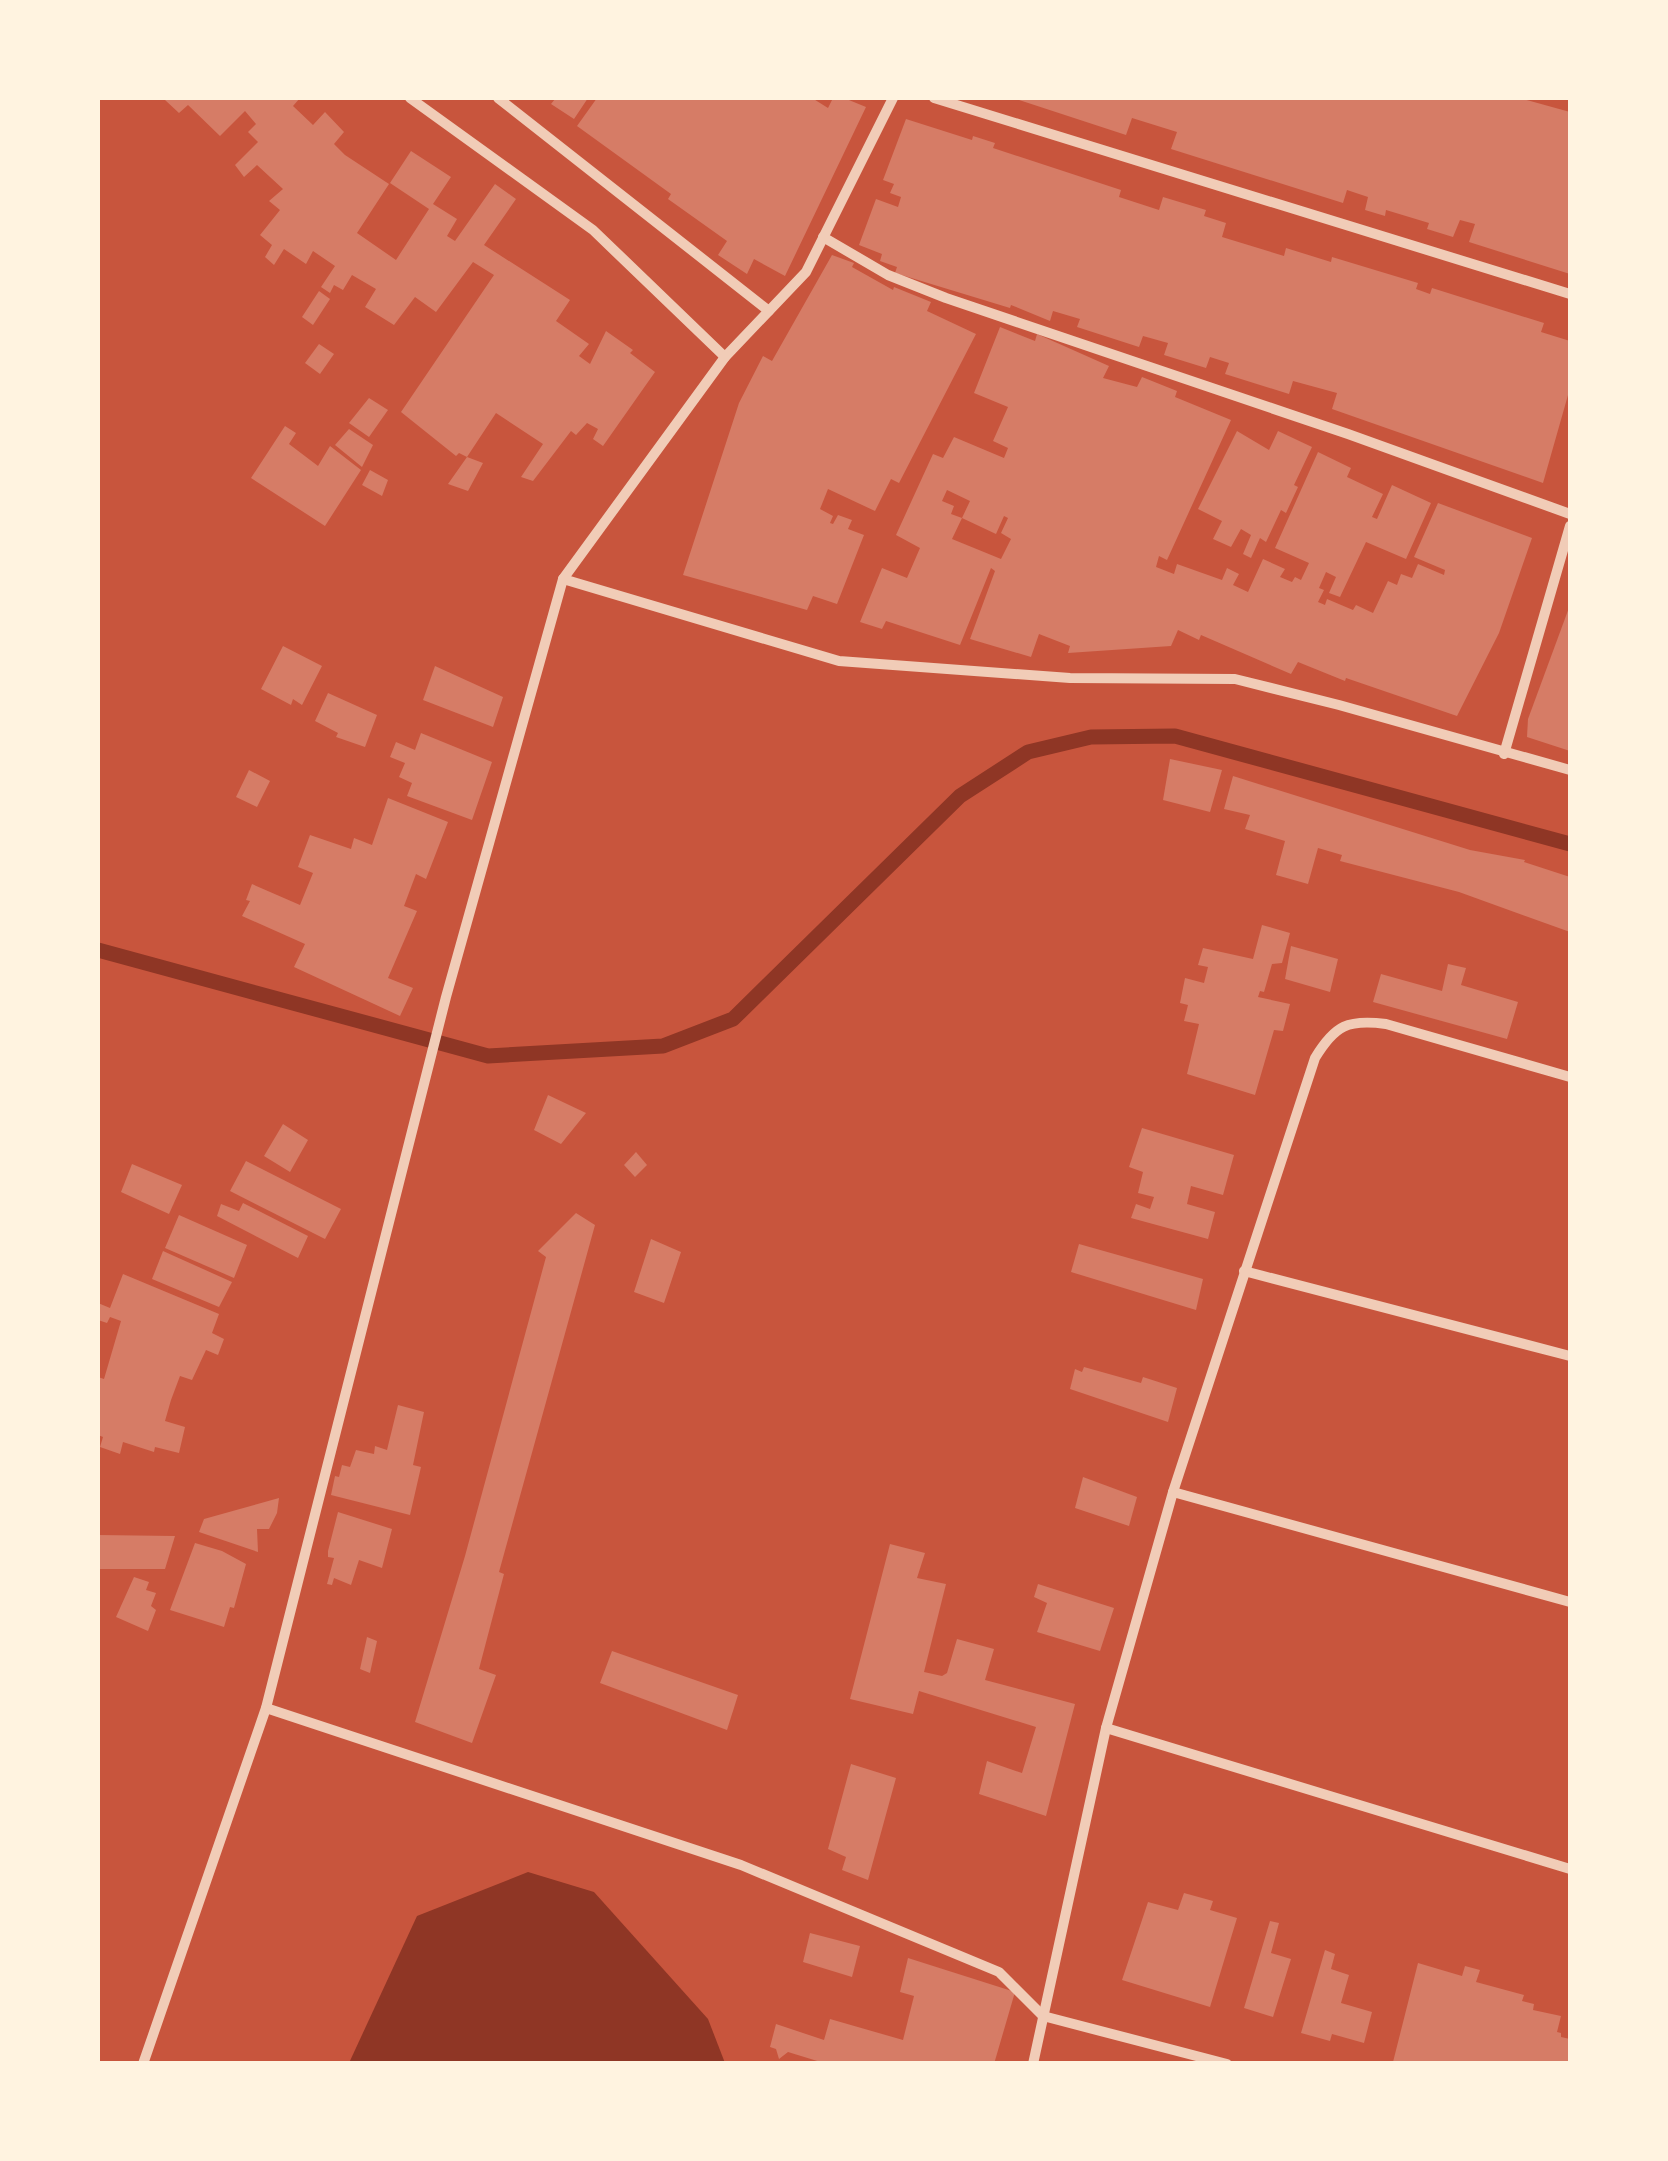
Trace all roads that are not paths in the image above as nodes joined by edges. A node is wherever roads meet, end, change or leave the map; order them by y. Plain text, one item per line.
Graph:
1 (410, 98) edge
2 (498, 98) edge
3 (893, 98) edge
4 (934, 98) edge
5 (823, 237) junction
6 (1570, 294) edge
7 (769, 311) junction
8 (726, 357) junction
9 (1570, 514) edge
10 (1570, 526) edge
11 (562, 579) junction
12 (1504, 754) junction
13 (1570, 770) edge
14 (1570, 1077) edge
15 (1244, 1270) junction
16 (1570, 1356) edge
17 (1173, 1492) junction
18 (1570, 1602) edge
19 (266, 1708) junction
20 (1106, 1728) junction
21 (1570, 1869) edge
22 (1043, 2016) junction
23 (143, 2064) edge
24 (1033, 2064) edge
25 (1227, 2064) edge

1 - 8 street
2 - 7 street
3 - 5 street
4 - 6 street
5 - 7 street
5 - 9 street
7 - 8 street
8 - 11 street
10 - 12 street
11 - 12 street
11 - 19 street
12 - 13 street
14 - 15 street
15 - 16 street
15 - 17 street
17 - 18 street
17 - 20 street
19 - 22 street
19 - 23 street
20 - 21 street
20 - 22 street
22 - 24 street
22 - 25 street

